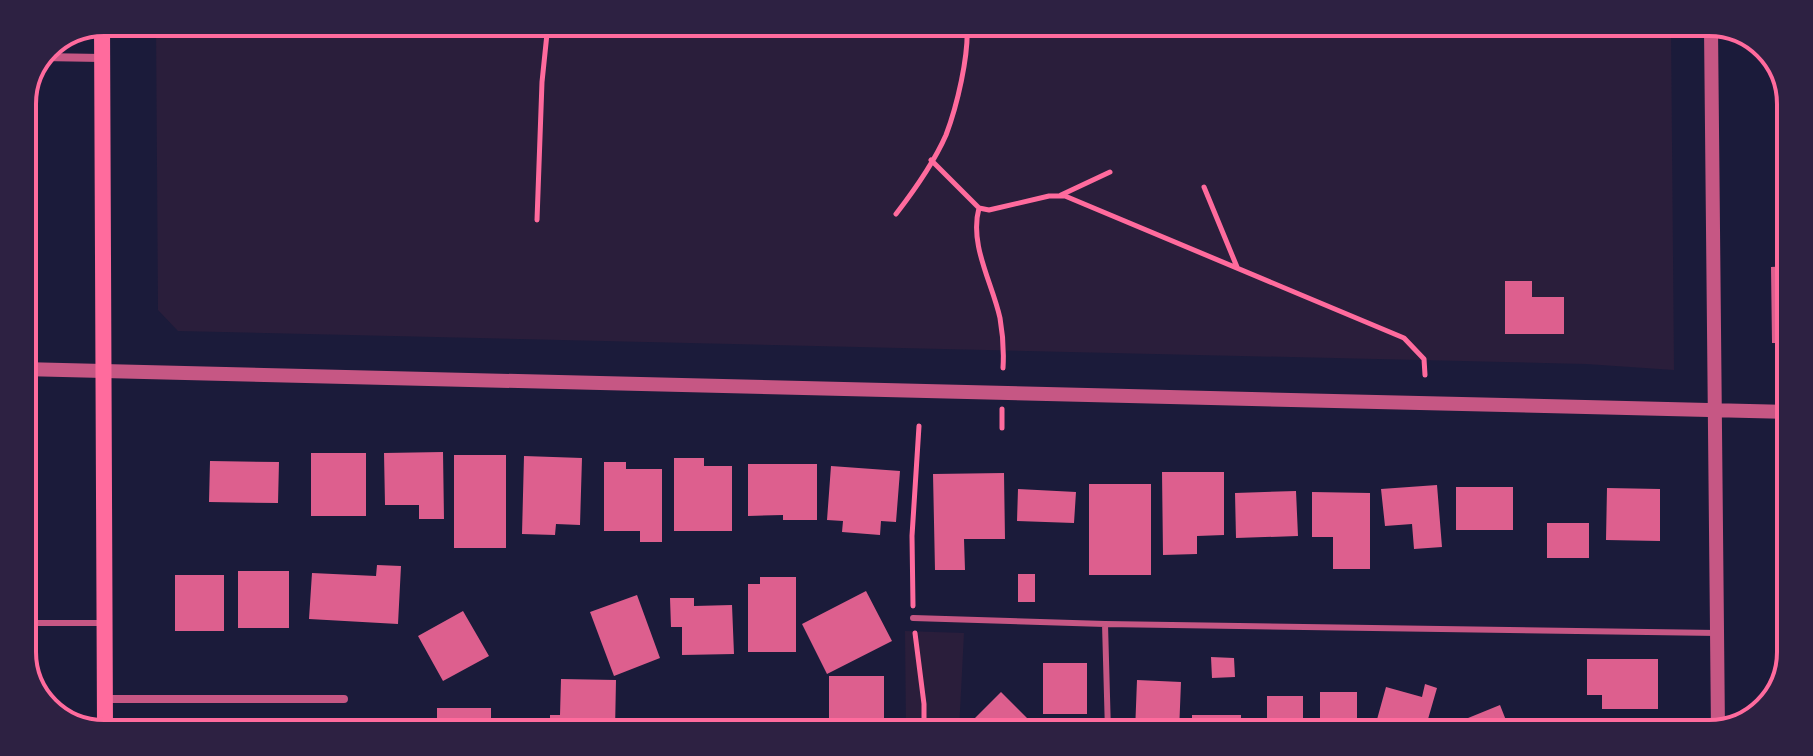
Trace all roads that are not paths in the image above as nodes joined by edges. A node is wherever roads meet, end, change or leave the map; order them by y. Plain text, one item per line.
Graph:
1 (102, 36) edge
2 (1711, 36) edge
3 (55, 57) edge
4 (102, 58) junction
5 (36, 369) edge
6 (102, 371) junction
7 (1715, 410) junction
8 (1777, 412) edge
9 (913, 618) dead end
10 (36, 623) edge
11 (104, 623) junction
12 (1105, 624) junction
13 (1718, 633) junction
14 (105, 699) junction
15 (344, 699) dead end
16 (1718, 719) edge
17 (105, 720) edge
18 (1108, 720) edge

1 - 4 main road
2 - 7 street
3 - 4 street
4 - 6 main road
5 - 6 street
6 - 7 street
6 - 11 main road
7 - 8 street
7 - 13 street
9 - 12 lane
10 - 11 lane
11 - 14 main road
12 - 13 lane
12 - 18 lane
13 - 16 street
14 - 15 street
14 - 17 main road

